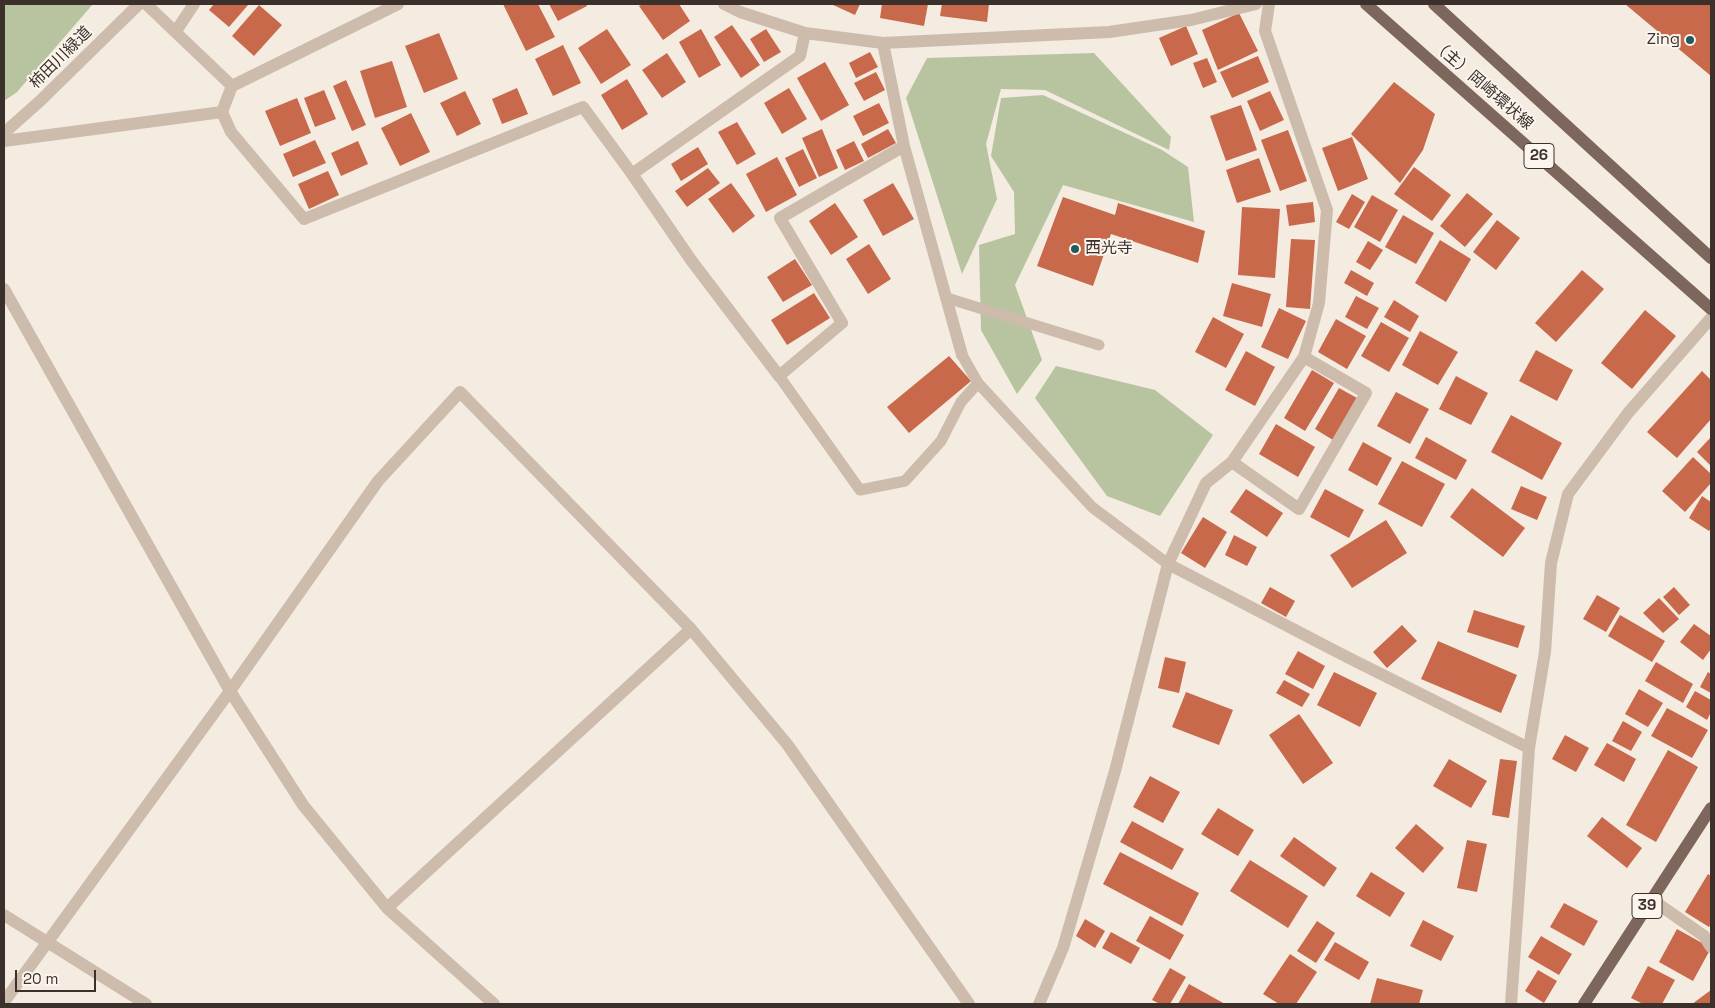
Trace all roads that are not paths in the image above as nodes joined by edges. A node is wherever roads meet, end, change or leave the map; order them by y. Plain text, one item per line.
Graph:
1 (139, 4) edge
2 (146, 4) edge
3 (194, 4) edge
4 (398, 4) edge
5 (724, 4) edge
6 (1256, 4) edge
7 (1270, 4) edge
8 (1366, 4) edge
9 (1434, 4) edge
10 (176, 31) junction
11 (805, 34) junction
12 (883, 43) junction
13 (232, 86) junction
14 (222, 112) junction
15 (4, 132) edge
16 (4, 141) edge
17 (904, 146) junction
18 (632, 174) junction
19 (1711, 258) edge
20 (4, 289) edge
21 (947, 298) junction
22 (1711, 309) edge
23 (1711, 318) edge
24 (1099, 345) dead end
25 (962, 355) joint
26 (1304, 357) junction
27 (779, 376) junction
28 (978, 384) junction
29 (1232, 462) junction
30 (1168, 564) junction
31 (691, 629) junction
32 (230, 691) junction
33 (1529, 748) junction
34 (1711, 808) edge
35 (1651, 899) junction
36 (387, 908) junction
37 (4, 915) edge
38 (47, 942) junction
39 (1711, 947) edge
40 (4, 1002) edge
41 (146, 1004) edge
42 (494, 1004) edge
43 (968, 1004) edge
44 (1039, 1004) edge
45 (1511, 1004) edge
46 (1584, 1004) edge

1 - 15 street, 柿田川緑道
2 - 10 street
3 - 10 street
4 - 13 street
5 - 11 street
6 - 12 street
7 - 26 street
8 - 22 main road, （主）岡崎環状線 / 26
9 - 19 main road, （主）岡崎環状線 / 26
10 - 13 street
11 - 12 street
11 - 18 street
12 - 17 street
13 - 14 street
14 - 16 street
14 - 18 street
17 - 21 street
17 - 27 street
18 - 27 street
20 - 32 street
21 - 24 lane
21 - 25 street
23 - 33 street
25 - 28 lane
26 - 29 street
26 - 29 street
27 - 28 lane
28 - 30 lane
29 - 30 street
30 - 33 street
30 - 44 street
31 - 32 street
31 - 36 street
31 - 43 street
32 - 36 street
32 - 38 street
33 - 45 street
34 - 35 main road, 39
35 - 39 street
35 - 46 main road, 39
36 - 42 street
37 - 38 street
38 - 40 street
38 - 41 street

